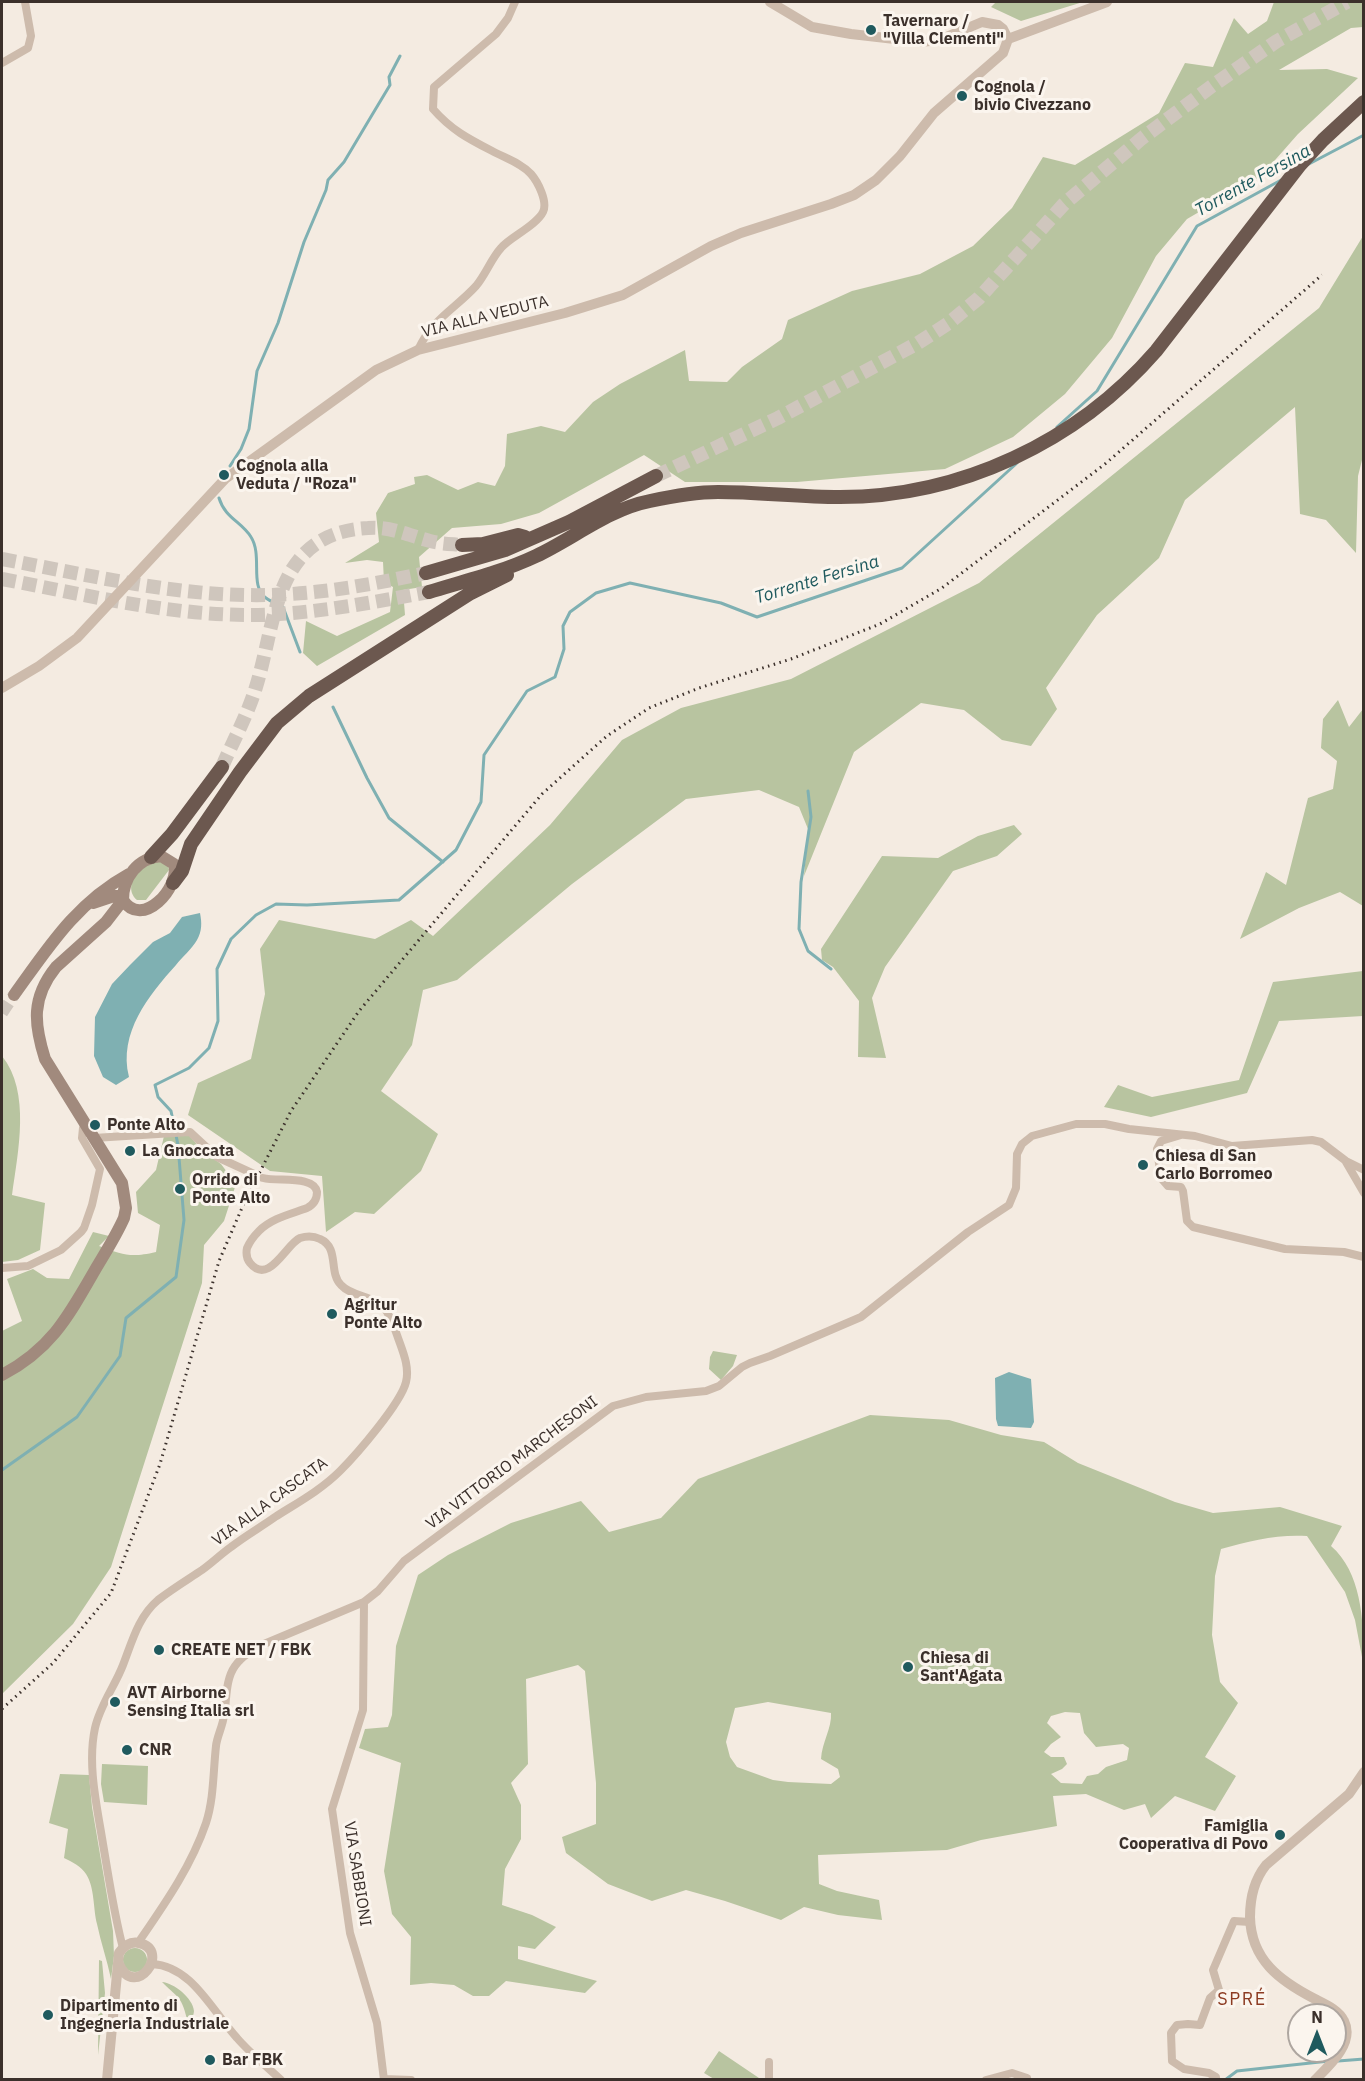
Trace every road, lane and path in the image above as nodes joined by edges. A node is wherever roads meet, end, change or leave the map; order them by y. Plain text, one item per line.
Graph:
1 (26, 2) edge
2 (515, 2) edge
3 (770, 2) edge
4 (1107, 2) edge
5 (1008, 39) junction
6 (2, 63) edge
7 (1364, 102) edge
8 (418, 350) junction
9 (656, 476) tunnel mouth
10 (530, 538) junction
11 (462, 545) tunnel mouth
12 (536, 556) junction
13 (426, 573) tunnel mouth
14 (429, 592) tunnel mouth
15 (2, 688) edge
16 (222, 767) tunnel mouth
17 (151, 857) junction
18 (129, 874) junction
19 (173, 883) junction
20 (123, 898) junction
21 (83, 907) junction
22 (138, 910) junction
23 (106, 922) junction
24 (14, 995) tunnel mouth
25 (87, 1126) junction
26 (1185, 1134) junction
27 (94, 1138) junction
28 (1346, 1161) junction
29 (1364, 1170) edge
30 (1364, 1193) edge
31 (1364, 1257) edge
32 (2, 1268) edge
33 (2, 1375) edge
34 (364, 1602) junction
35 (1364, 1772) edge
36 (1250, 1922) junction
37 (138, 1943) junction
38 (123, 1948) junction
39 (119, 1964) junction
40 (152, 1964) junction
41 (135, 1977) junction
42 (116, 1991) junction
43 (769, 2062) dead end
44 (1027, 2078) dead end
45 (1317, 2078) edge
46 (107, 2079) edge
47 (281, 2079) edge
48 (384, 2079) edge
49 (411, 2079) edge
50 (769, 2079) edge
51 (986, 2079) edge
52 (1216, 2079) edge

1 - 6 street
2 - 8 street
3 - 5 street
4 - 5 street
5 - 8 street, VIA ALLA VEDUTA
7 - 12 highway
8 - 15 street, VIA ALLA VEDUTA
9 - 10 highway
10 - 11 highway
10 - 13 highway
12 - 14 highway
12 - 19 highway
16 - 17 highway
17 - 18 main road
17 - 19 main road
18 - 20 main road
18 - 21 main road
19 - 22 main road
20 - 21 main road
20 - 22 main road
20 - 23 main road
21 - 24 main road
22 - 23 main road
23 - 25 main road
25 - 27 main road
25 - 32 street
26 - 28 street, VIA VITTORIO MARCHESONI
26 - 31 street
26 - 34 street, VIA VITTORIO MARCHESONI
27 - 33 main road
27 - 38 street, VIA ALLA CASCATA
28 - 29 street, VIA VITTORIO MARCHESONI
28 - 30 street, VIA VITTORIO MARCHESONI
34 - 37 street, VIA VITTORIO MARCHESONI
34 - 48 street, VIA SABBIONI
35 - 36 street
36 - 45 street
36 - 52 street
37 - 38 street
37 - 40 street
38 - 39 street
39 - 41 street
39 - 42 street
40 - 41 street
40 - 47 street
41 - 42 street
42 - 46 street
43 - 50 street
44 - 51 street
48 - 49 street, VIA SABBIONI

